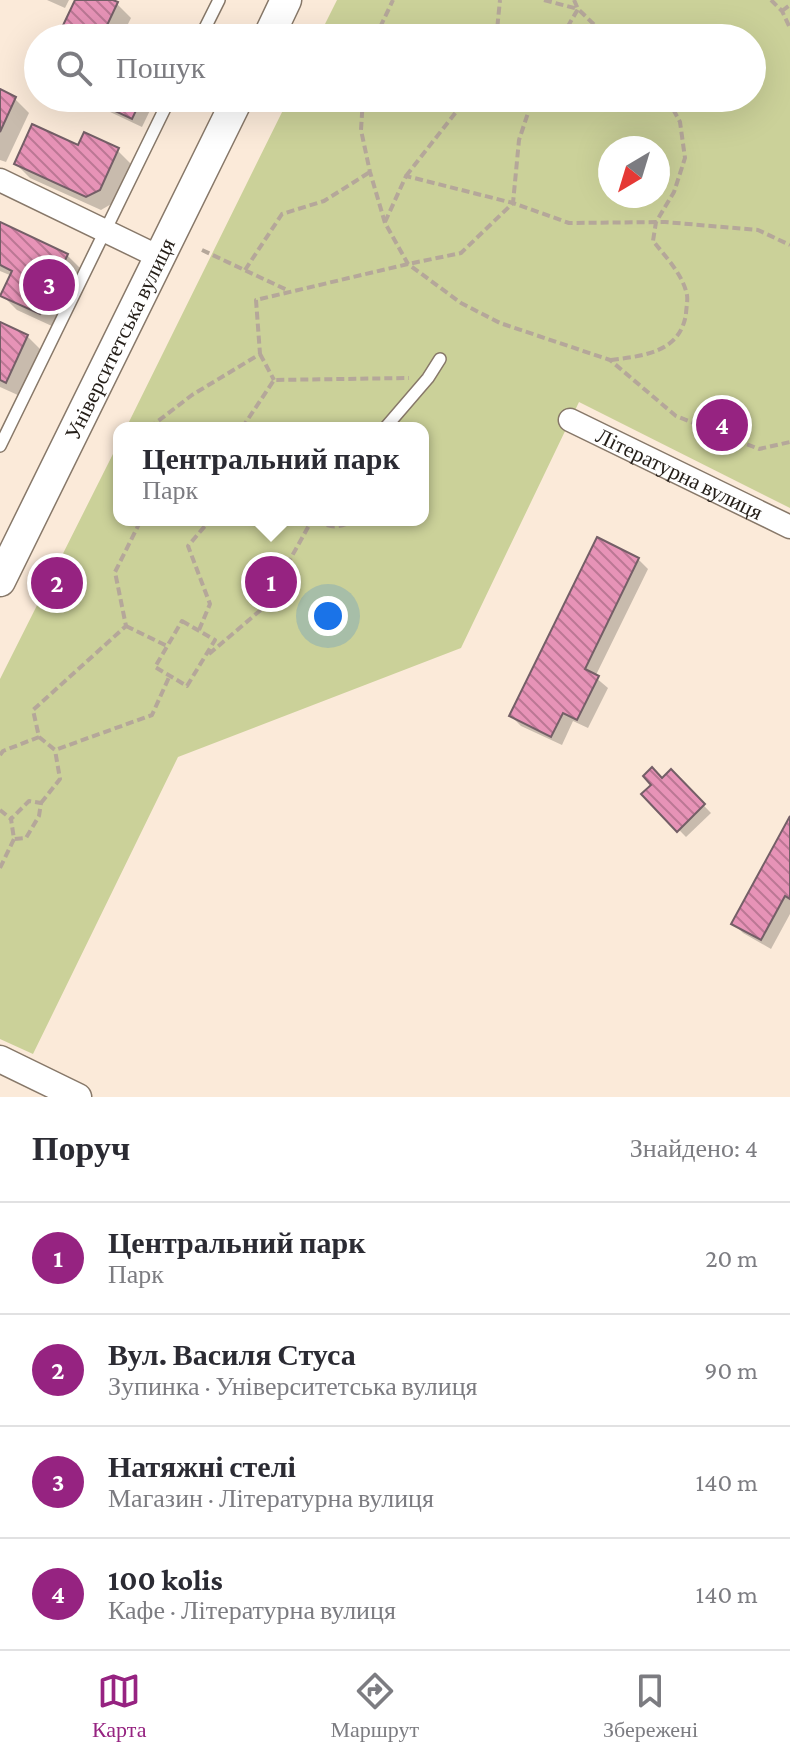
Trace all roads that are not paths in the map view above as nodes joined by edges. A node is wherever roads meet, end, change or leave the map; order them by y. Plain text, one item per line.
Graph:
1 (218, 0) edge
2 (286, 0) edge
3 (207, 24) edge
4 (275, 24) edge
5 (163, 112) edge
6 (231, 112) edge
7 (0, 180) edge
8 (105, 230) junction
9 (159, 257) junction
10 (440, 359) dead end
11 (570, 420) dead end
12 (390, 422) edge
13 (4, 427) edge
14 (0, 446) edge
15 (790, 527) edge
16 (0, 581) edge
17 (0, 1059) edge
18 (78, 1097) edge

1 - 3 lane
2 - 4 main road
5 - 8 lane
6 - 9 main road, Університетська вулиця
7 - 8 street
8 - 9 street
8 - 13 lane
9 - 16 main road, Університетська вулиця
10 - 12 lane
11 - 15 street, Літературна вулиця
13 - 14 lane
17 - 18 street

